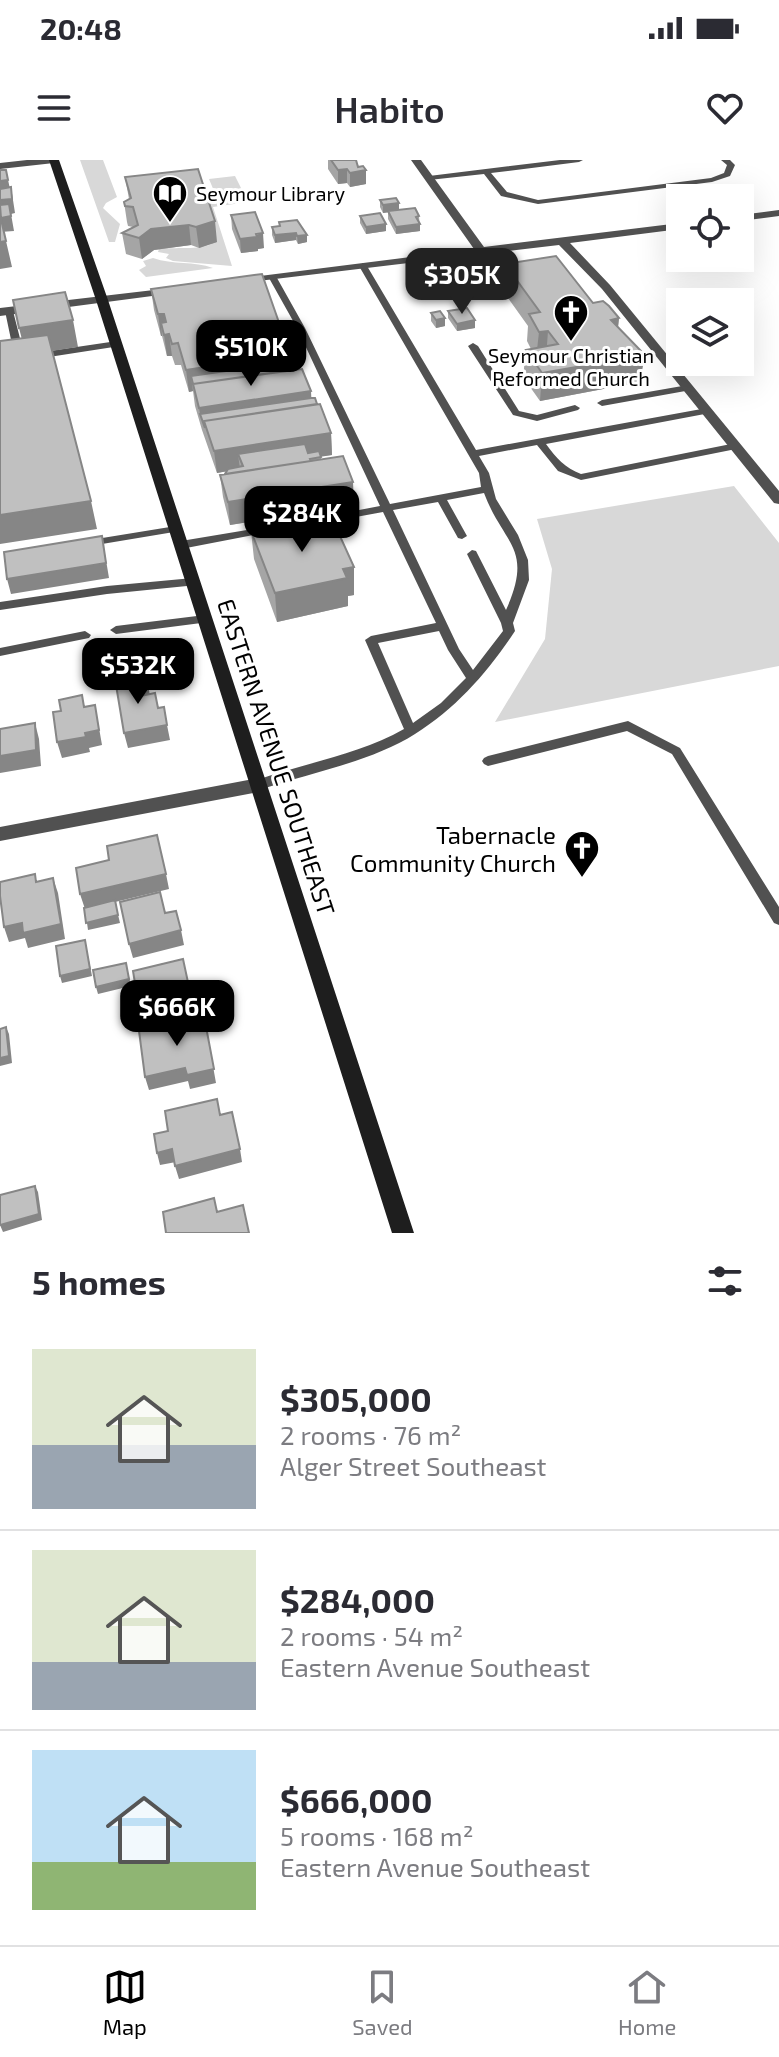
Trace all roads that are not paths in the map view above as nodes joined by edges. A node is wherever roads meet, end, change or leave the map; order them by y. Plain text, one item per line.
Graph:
1 (54, 160) edge
2 (416, 160) edge
3 (579, 160) edge
4 (725, 160) edge
5 (0, 166) edge
6 (486, 171) junction
7 (429, 178) junction
8 (779, 213) edge
9 (754, 216) edge
10 (666, 228) edge
11 (562, 241) junction
12 (481, 251) junction
13 (363, 266) junction
14 (273, 278) junction
15 (229, 284) edge
16 (185, 289) edge
17 (102, 300) junction
18 (4, 312) edge
19 (117, 344) junction
20 (473, 346) dead end
21 (688, 388) junction
22 (602, 403) dead end
23 (575, 408) dead end
24 (707, 411) junction
25 (541, 443) junction
26 (736, 446) junction
27 (473, 454) junction
28 (485, 490) junction
29 (441, 498) junction
30 (779, 500) edge
31 (385, 509) junction
32 (295, 525) edge
33 (280, 528) edge
34 (176, 529) junction
35 (462, 536) dead end
36 (78, 545) edge
37 (181, 545) junction
38 (472, 554) dead end
39 (193, 582) junction
40 (0, 606) edge
41 (205, 619) junction
42 (507, 623) junction
43 (442, 626) junction
44 (116, 630) dead end
45 (85, 635) dead end
46 (0, 652) edge
47 (473, 680) junction
48 (411, 731) junction
49 (488, 761) dead end
50 (259, 785) junction
51 (0, 834) edge
52 (779, 919) edge
53 (403, 1233) edge

1 - 5 street
1 - 17 main road, EASTERN AVENUE SOUTHEAST
2 - 7 street
3 - 6 lane
4 - 6 lane
6 - 7 lane
7 - 12 street
8 - 9 street
10 - 11 street
11 - 12 street
11 - 21 street
12 - 13 street
13 - 14 street
13 - 27 lane
14 - 15 street
14 - 31 lane
16 - 17 street
17 - 18 street
17 - 19 main road, EASTERN AVENUE SOUTHEAST
18 - 19 lane
19 - 34 main road, EASTERN AVENUE SOUTHEAST
20 - 23 lane
21 - 22 lane
21 - 24 street
24 - 25 lane
24 - 26 street
25 - 26 lane
25 - 27 lane
26 - 30 street
27 - 28 lane
28 - 29 lane
28 - 42 lane
29 - 31 lane
29 - 35 lane
31 - 32 lane
31 - 43 lane
33 - 37 lane
34 - 36 lane
34 - 37 main road, EASTERN AVENUE SOUTHEAST
37 - 39 main road, EASTERN AVENUE SOUTHEAST
38 - 42 lane
39 - 40 lane
39 - 41 main road, EASTERN AVENUE SOUTHEAST
41 - 44 lane
41 - 50 main road, EASTERN AVENUE SOUTHEAST
42 - 47 lane
43 - 47 lane
43 - 48 lane
45 - 46 lane
47 - 48 lane
48 - 50 lane
49 - 52 lane
50 - 51 street
50 - 53 main road, EASTERN AVENUE SOUTHEAST

